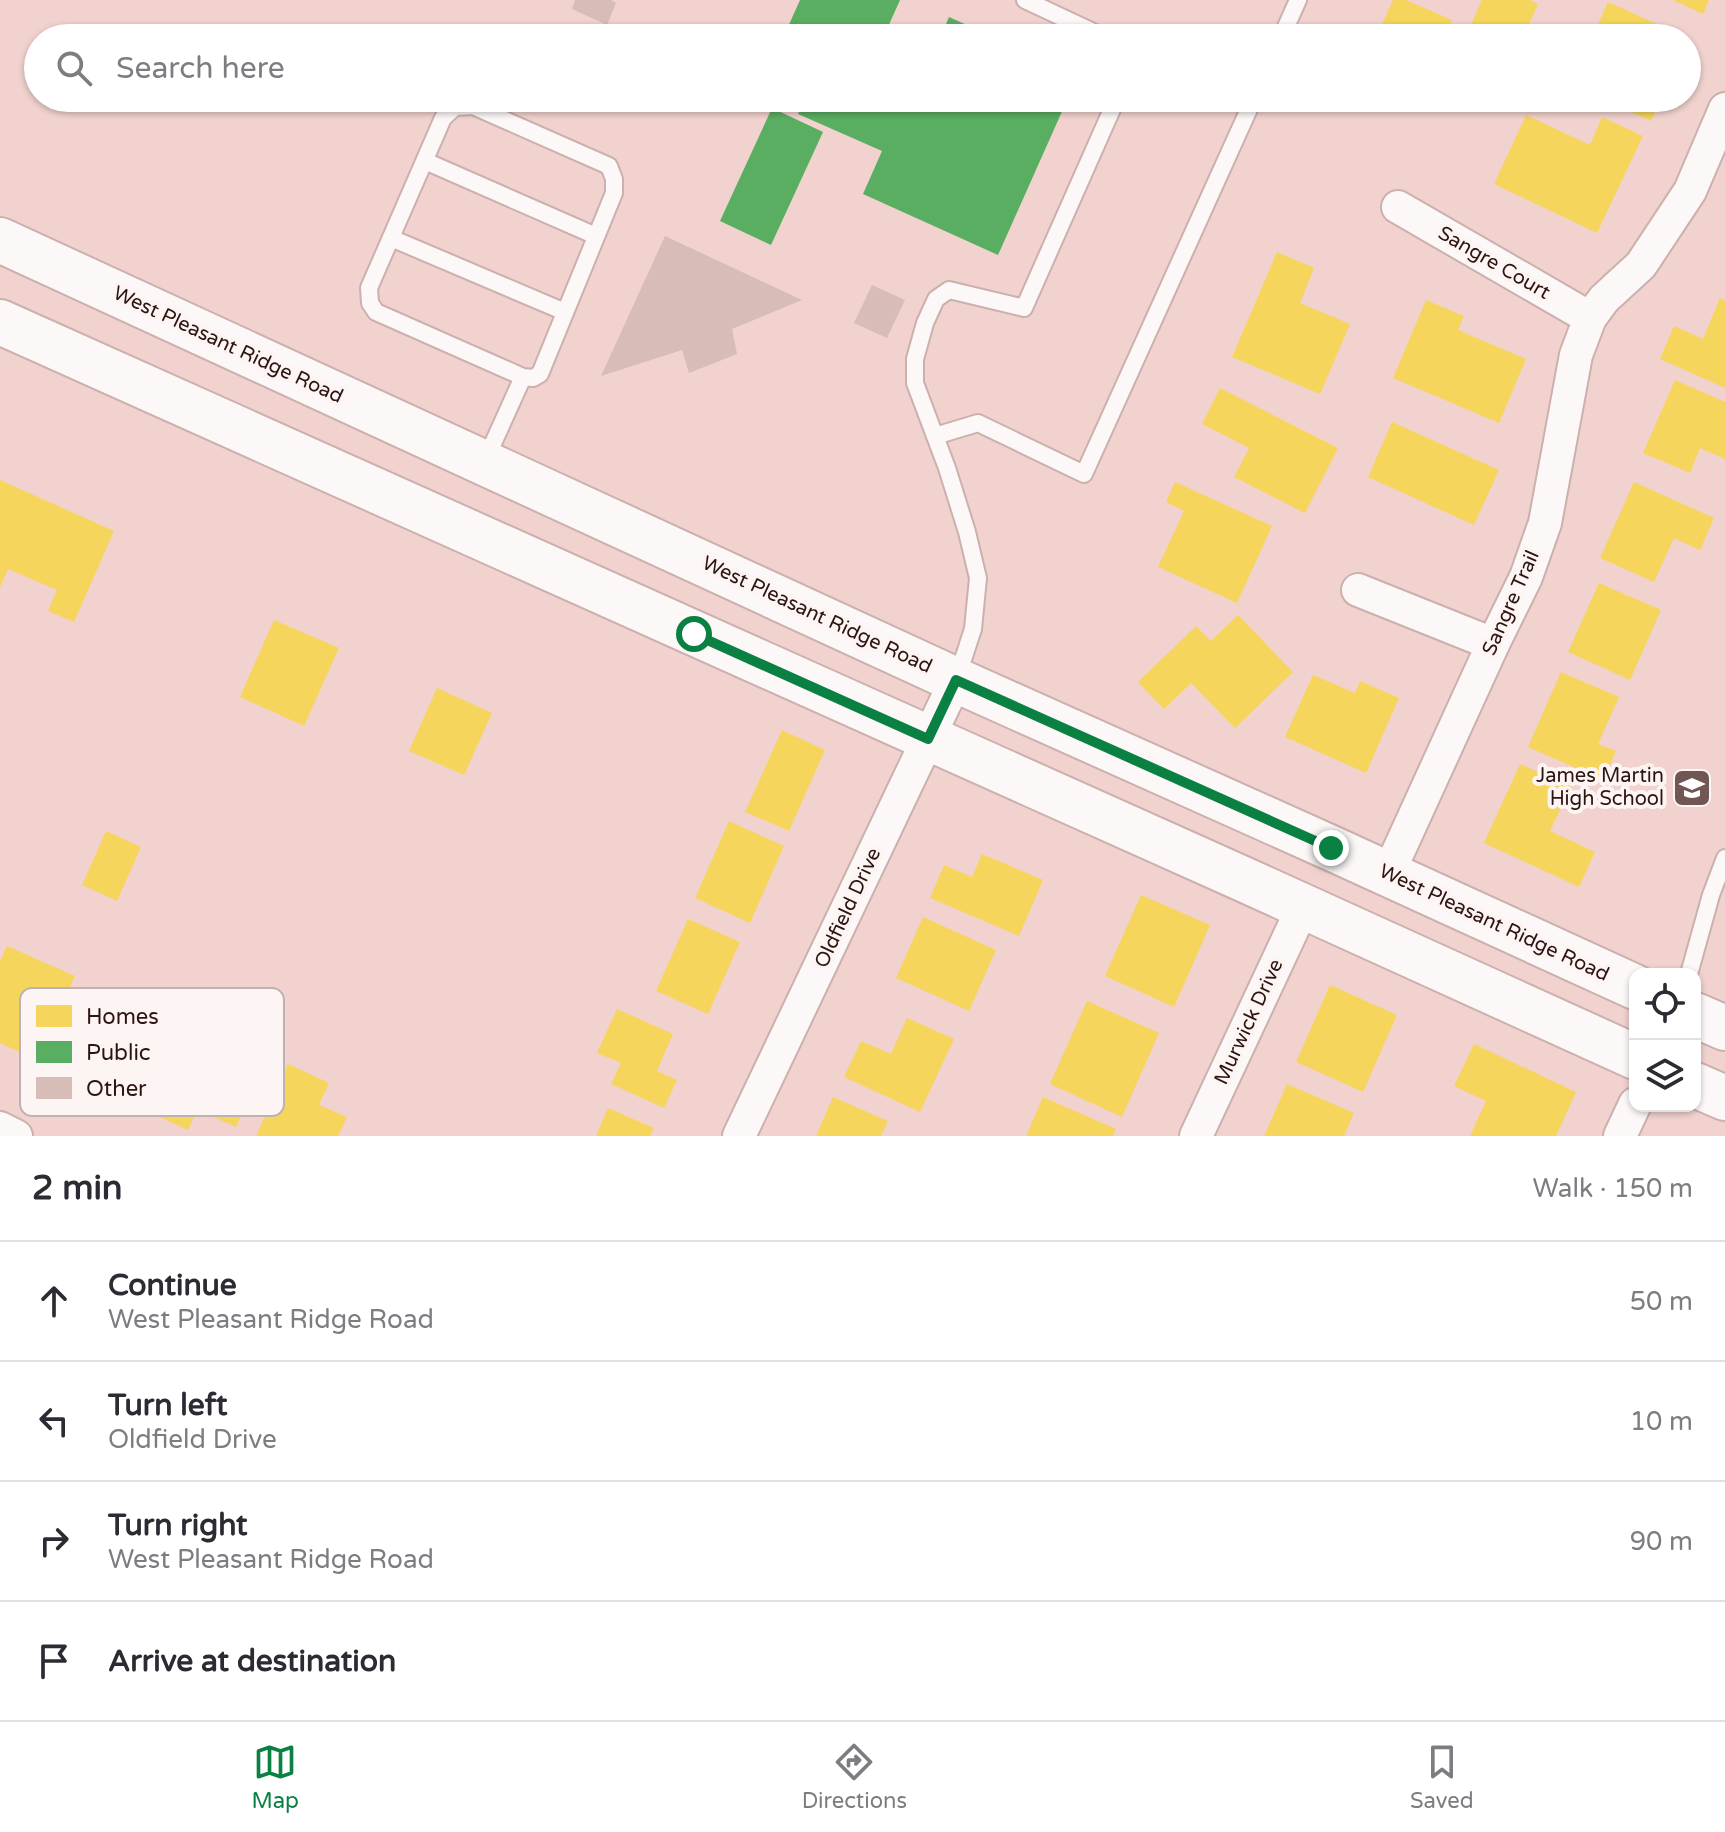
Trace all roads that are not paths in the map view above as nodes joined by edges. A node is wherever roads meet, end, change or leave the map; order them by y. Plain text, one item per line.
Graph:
1 (1025, 0) edge
2 (1298, 0) edge
3 (1076, 24) edge
4 (1287, 24) edge
5 (1725, 109) edge
6 (450, 112) edge
7 (487, 112) edge
8 (1111, 112) edge
9 (1248, 112) edge
10 (425, 161) junction
11 (1398, 207) dead end
12 (596, 236) junction
13 (391, 238) junction
14 (0, 240) edge
15 (565, 312) junction
16 (1590, 318) junction
17 (0, 322) edge
18 (523, 377) junction
19 (935, 436) junction
20 (492, 466) junction
21 (471, 534) junction
22 (1358, 590) dead end
23 (1493, 644) junction
24 (956, 680) junction
25 (928, 739) junction
26 (1725, 858) edge
27 (1388, 874) junction
28 (1303, 907) junction
29 (1691, 968) edge
30 (1629, 984) edge
31 (1701, 1018) edge
32 (1725, 1028) edge
33 (1629, 1054) edge
34 (1701, 1088) edge
35 (1725, 1098) edge
36 (1631, 1112) edge
37 (0, 1128) edge
38 (16, 1136) edge
39 (739, 1136) edge
40 (1196, 1136) edge
41 (1620, 1136) edge

1 - 3 lane
2 - 4 lane
5 - 16 street
6 - 10 lane
7 - 12 lane
8 - 19 lane
9 - 19 lane
10 - 12 lane
10 - 13 lane
11 - 16 street, Sangre Court
12 - 15 lane
13 - 15 lane
13 - 18 lane
14 - 20 main road, West Pleasant Ridge Road
15 - 18 lane
16 - 23 street, Sangre Trail
17 - 21 main road
18 - 20 lane
19 - 24 lane
20 - 21 main road
20 - 24 main road, West Pleasant Ridge Road
21 - 25 main road
22 - 23 street
23 - 27 street, Sangre Trail
24 - 25 street, Oldfield Drive
24 - 27 main road, West Pleasant Ridge Road
25 - 28 main road
25 - 39 street, Oldfield Drive
26 - 29 lane
27 - 30 main road, West Pleasant Ridge Road
28 - 33 main road
28 - 40 street, Murwick Drive
31 - 32 main road
34 - 35 main road
36 - 41 street
37 - 38 street

